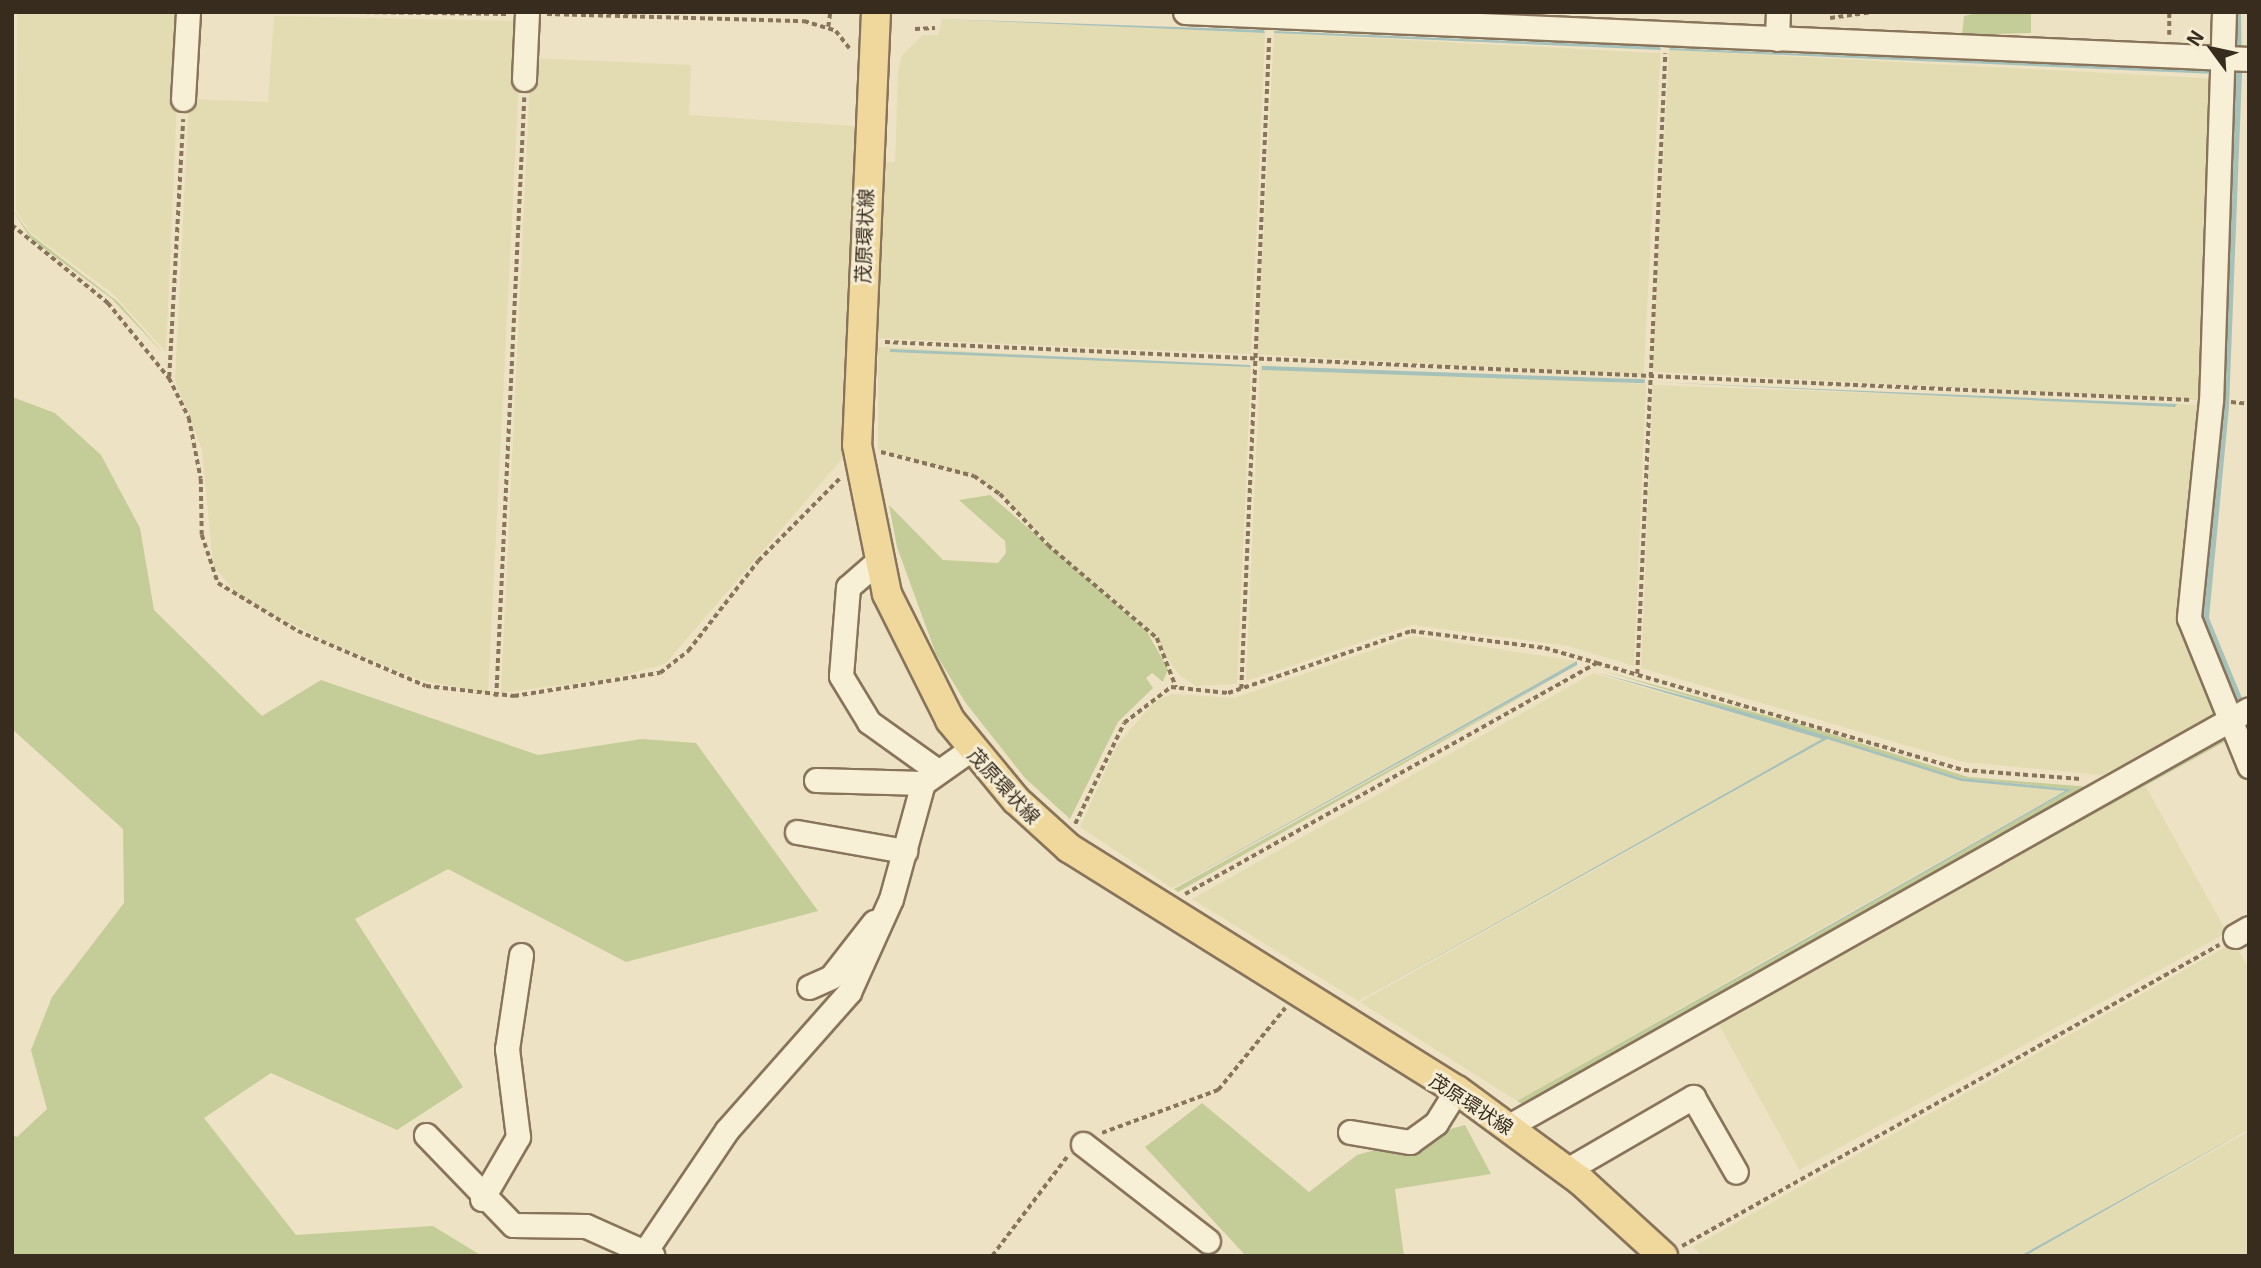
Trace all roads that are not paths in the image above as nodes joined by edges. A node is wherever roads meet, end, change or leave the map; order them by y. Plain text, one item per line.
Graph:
1 (188, 12) edge
2 (876, 12) edge
3 (1185, 12) edge
4 (1778, 12) edge
5 (2224, 12) edge
6 (527, 13) edge
7 (1241, 13) edge
8 (1530, 20) edge
9 (1664, 25) edge
10 (1777, 39) junction
11 (2223, 58) junction
12 (2249, 59) edge
13 (524, 79) road end
14 (183, 99) road end
15 (877, 562) junction
16 (2249, 709) edge
17 (2228, 721) junction
18 (971, 749) junction
19 (2249, 766) edge
20 (929, 776) junction
21 (816, 780) dead end
22 (797, 832) dead end
23 (905, 851) junction
24 (891, 899) junction
25 (521, 955) dead end
26 (808, 987) dead end
27 (1457, 1090) junction
28 (1510, 1126) junction
29 (1350, 1132) dead end
30 (425, 1135) dead end
31 (1083, 1144) road end
32 (1567, 1170) junction
33 (1736, 1172) dead end
34 (482, 1199) junction
35 (1208, 1241) dead end
36 (647, 1254) edge
37 (1662, 1254) edge

1 - 14 street
2 - 15 main road, 茂原環状線
3 - 7 street
4 - 10 street
5 - 11 street
6 - 13 street
7 - 8 street
8 - 9 street
9 - 10 street
10 - 11 street
11 - 12 street
11 - 17 street
15 - 18 main road, 茂原環状線
15 - 20 street
16 - 17 street
17 - 19 street
17 - 28 street
18 - 20 street
18 - 27 main road, 茂原環状線
20 - 21 street
20 - 23 street
22 - 23 street
23 - 24 street
24 - 26 street
24 - 36 street
25 - 34 street
27 - 28 main road, 茂原環状線
27 - 29 street
28 - 32 main road, 茂原環状線
30 - 34 street
31 - 35 street
32 - 33 street
32 - 37 main road, 茂原環状線
34 - 36 street

